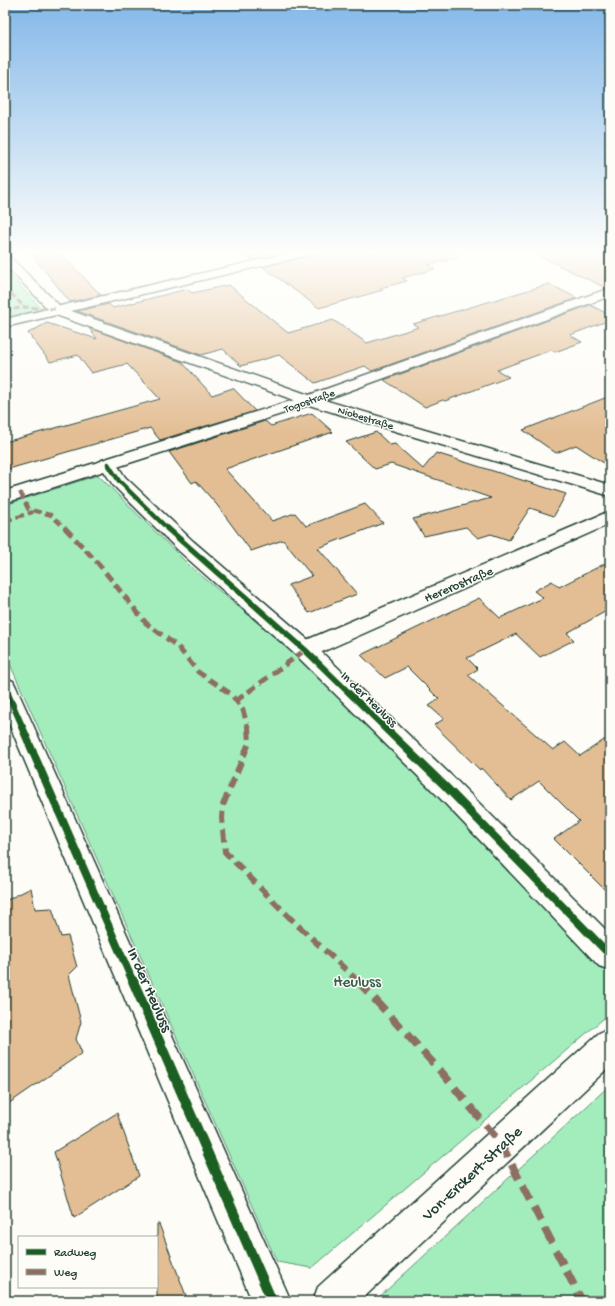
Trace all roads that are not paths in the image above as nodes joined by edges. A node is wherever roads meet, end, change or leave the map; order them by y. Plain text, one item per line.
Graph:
1 (53, 312) edge
2 (60, 312) edge
3 (554, 312) edge
4 (5, 323) edge
5 (309, 400) junction
6 (108, 464) junction
7 (610, 491) edge
8 (5, 497) edge
9 (610, 517) edge
10 (305, 650) junction
11 (5, 687) edge
12 (610, 955) edge
13 (610, 1044) edge
14 (272, 1301) edge
15 (332, 1301) edge

1 - 4 street
2 - 5 street, Niobestraße
3 - 5 street, Togostraße
5 - 6 street, Togostraße
5 - 7 street, Niobestraße
6 - 8 street, Togostraße
6 - 10 street, In der Heuluss
9 - 10 street, Hererostraße
10 - 12 street, In der Heuluss
11 - 14 street, In der Heuluss
13 - 15 street, Von-Erckert-Straße

